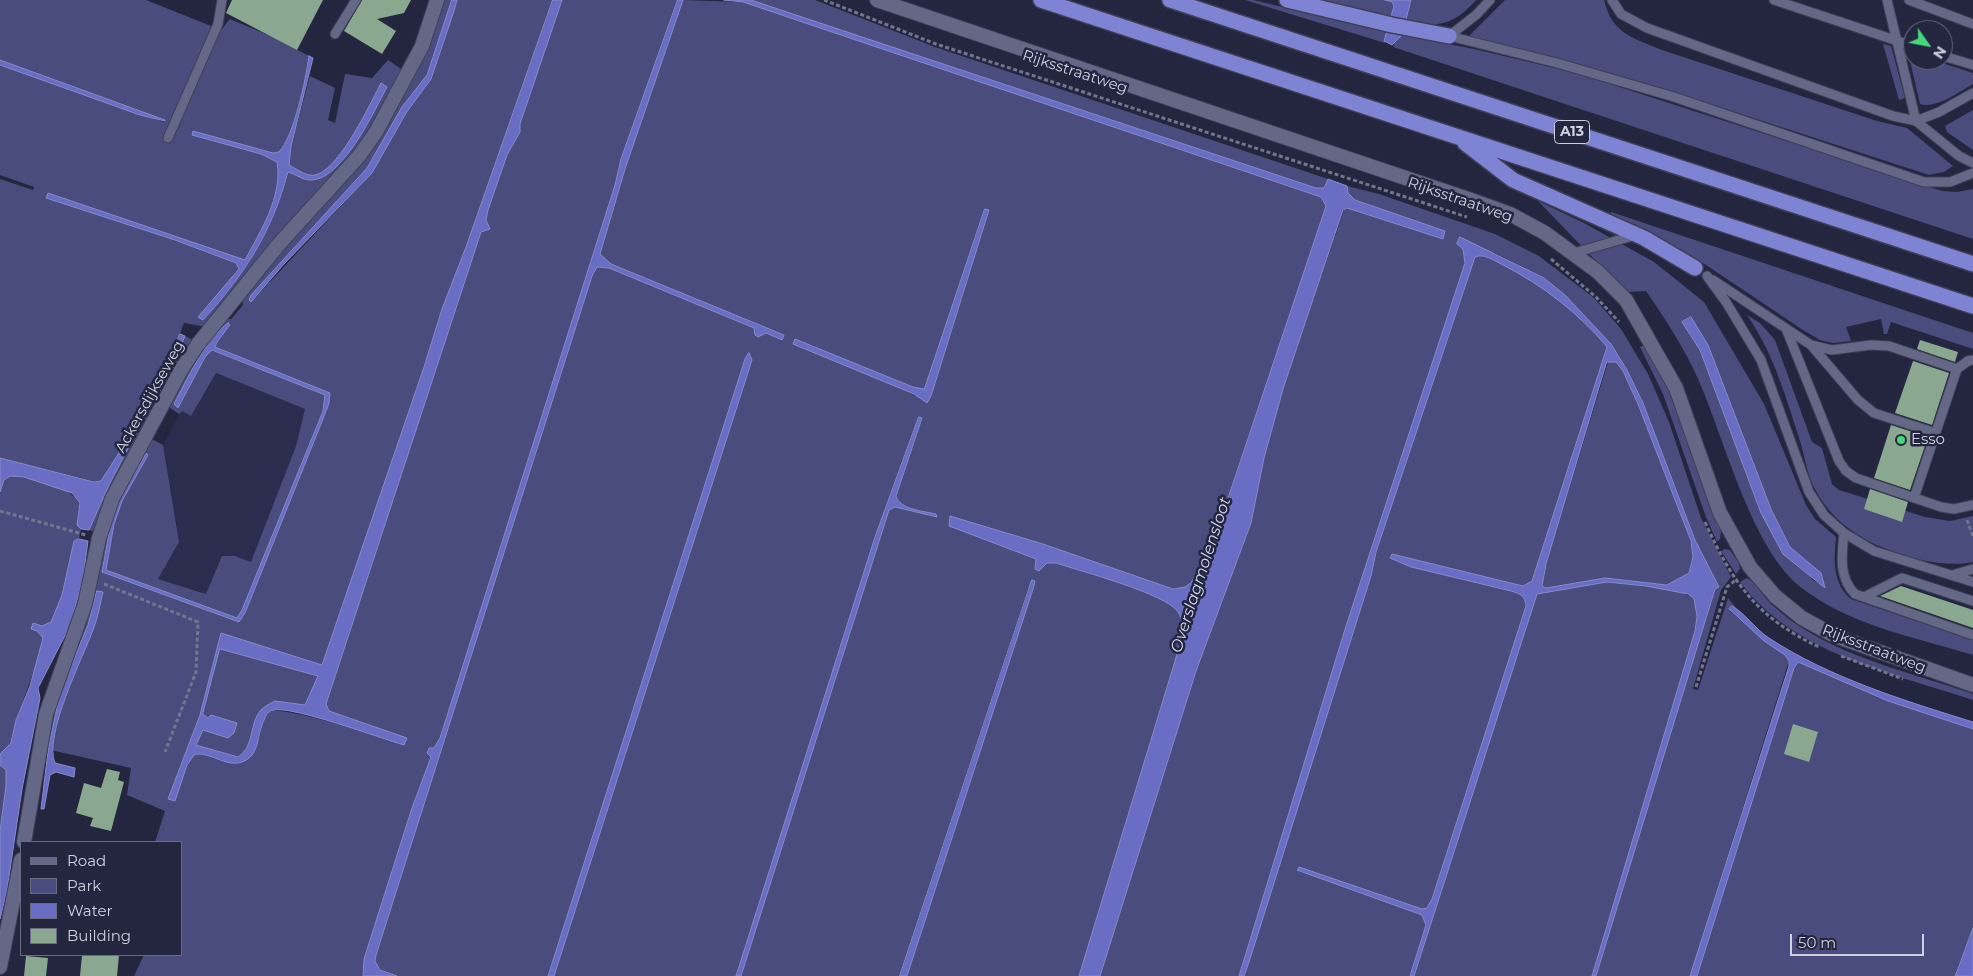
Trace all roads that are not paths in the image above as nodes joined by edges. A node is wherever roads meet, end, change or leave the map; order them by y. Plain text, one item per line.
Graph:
1 (222, 0) edge
2 (356, 0) edge
3 (437, 0) edge
4 (877, 0) edge
5 (1041, 0) edge
6 (1170, 0) edge
7 (1287, 0) edge
8 (1490, 0) edge
9 (1612, 0) edge
10 (1774, 0) edge
11 (1888, 0) edge
12 (1909, 0) edge
13 (1973, 24) edge
14 (334, 34) dead end
15 (1449, 36) junction
16 (1896, 40) junction
17 (1903, 42) edge
18 (1953, 59) edge
19 (1973, 65) edge
20 (1973, 93) edge
21 (1916, 121) junction
22 (1456, 136) junction
23 (168, 138) dead end
24 (1973, 163) edge
25 (1973, 174) edge
26 (1637, 234) junction
27 (1574, 253) junction
28 (1973, 264) edge
29 (1701, 272) junction
30 (1973, 306) edge
31 (1786, 331) junction
32 (1811, 345) junction
33 (1973, 360) edge
34 (1957, 369) junction
35 (1936, 433) junction
36 (1914, 498) junction
37 (1973, 505) edge
38 (1844, 532) junction
39 (1973, 570) edge
40 (1951, 575) junction
41 (1973, 582) edge
42 (1864, 597) junction
43 (1973, 601) edge
44 (1973, 635) edge
45 (1973, 684) edge
46 (24, 841) edge
47 (20, 865) edge
48 (0, 967) edge

1 - 23 lane
2 - 14 lane
3 - 46 street, Ackersdijkseweg
4 - 27 street, Rijksstraatweg
5 - 22 highway
6 - 28 highway, A13
7 - 15 highway
8 - 15 lane
9 - 21 lane
10 - 16 lane
11 - 16 lane
12 - 13 lane
15 - 25 lane
16 - 17 lane
16 - 21 lane
18 - 19 lane
20 - 21 lane
21 - 24 lane
22 - 26 highway
22 - 30 highway
26 - 27 lane
26 - 29 highway
27 - 45 street, Rijksstraatweg
29 - 31 lane
29 - 38 lane
31 - 32 lane
31 - 36 lane
32 - 34 lane
32 - 35 lane
33 - 34 lane
34 - 35 lane
35 - 36 lane
36 - 37 lane
38 - 40 lane
38 - 42 lane
39 - 40 lane
40 - 41 lane
42 - 43 lane
42 - 44 lane
47 - 48 street

